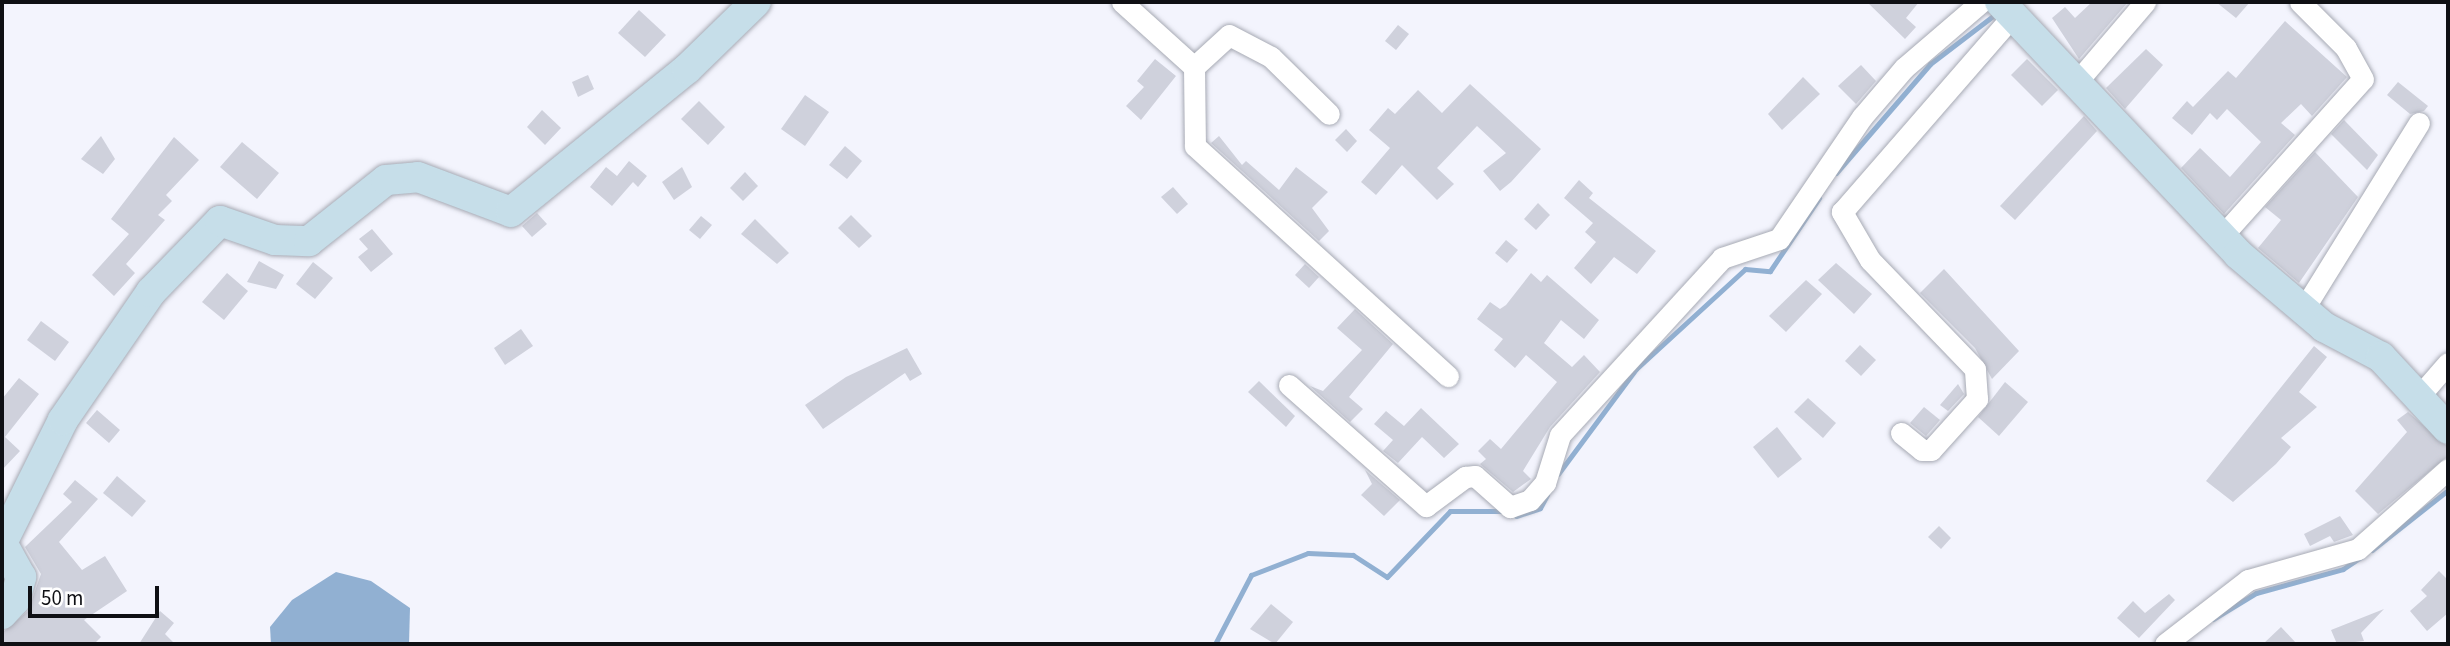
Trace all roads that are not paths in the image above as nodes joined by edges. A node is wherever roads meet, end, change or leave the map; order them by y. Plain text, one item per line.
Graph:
1 (757, 2) edge
2 (1122, 2) edge
3 (1980, 2) edge
4 (2146, 2) edge
5 (2300, 2) edge
6 (2005, 6) edge
7 (1194, 67) junction
8 (2075, 84) junction
9 (1329, 114) dead end
10 (2419, 123) dead end
11 (2221, 237) junction
12 (2303, 310) junction
13 (2448, 363) edge
14 (1448, 376) dead end
15 (1289, 385) dead end
16 (2421, 394) junction
17 (2448, 429) edge
18 (1901, 433) dead end
19 (2448, 469) edge
20 (2, 543) edge
21 (2, 614) edge
22 (2171, 643) edge

1 - 20 street
2 - 7 street
3 - 15 street
4 - 8 street
5 - 11 street
6 - 8 street
6 - 18 street
7 - 9 street
7 - 14 street
8 - 11 street
10 - 12 street
11 - 12 street
12 - 16 street
13 - 16 street
16 - 17 street
19 - 22 street
20 - 21 street

